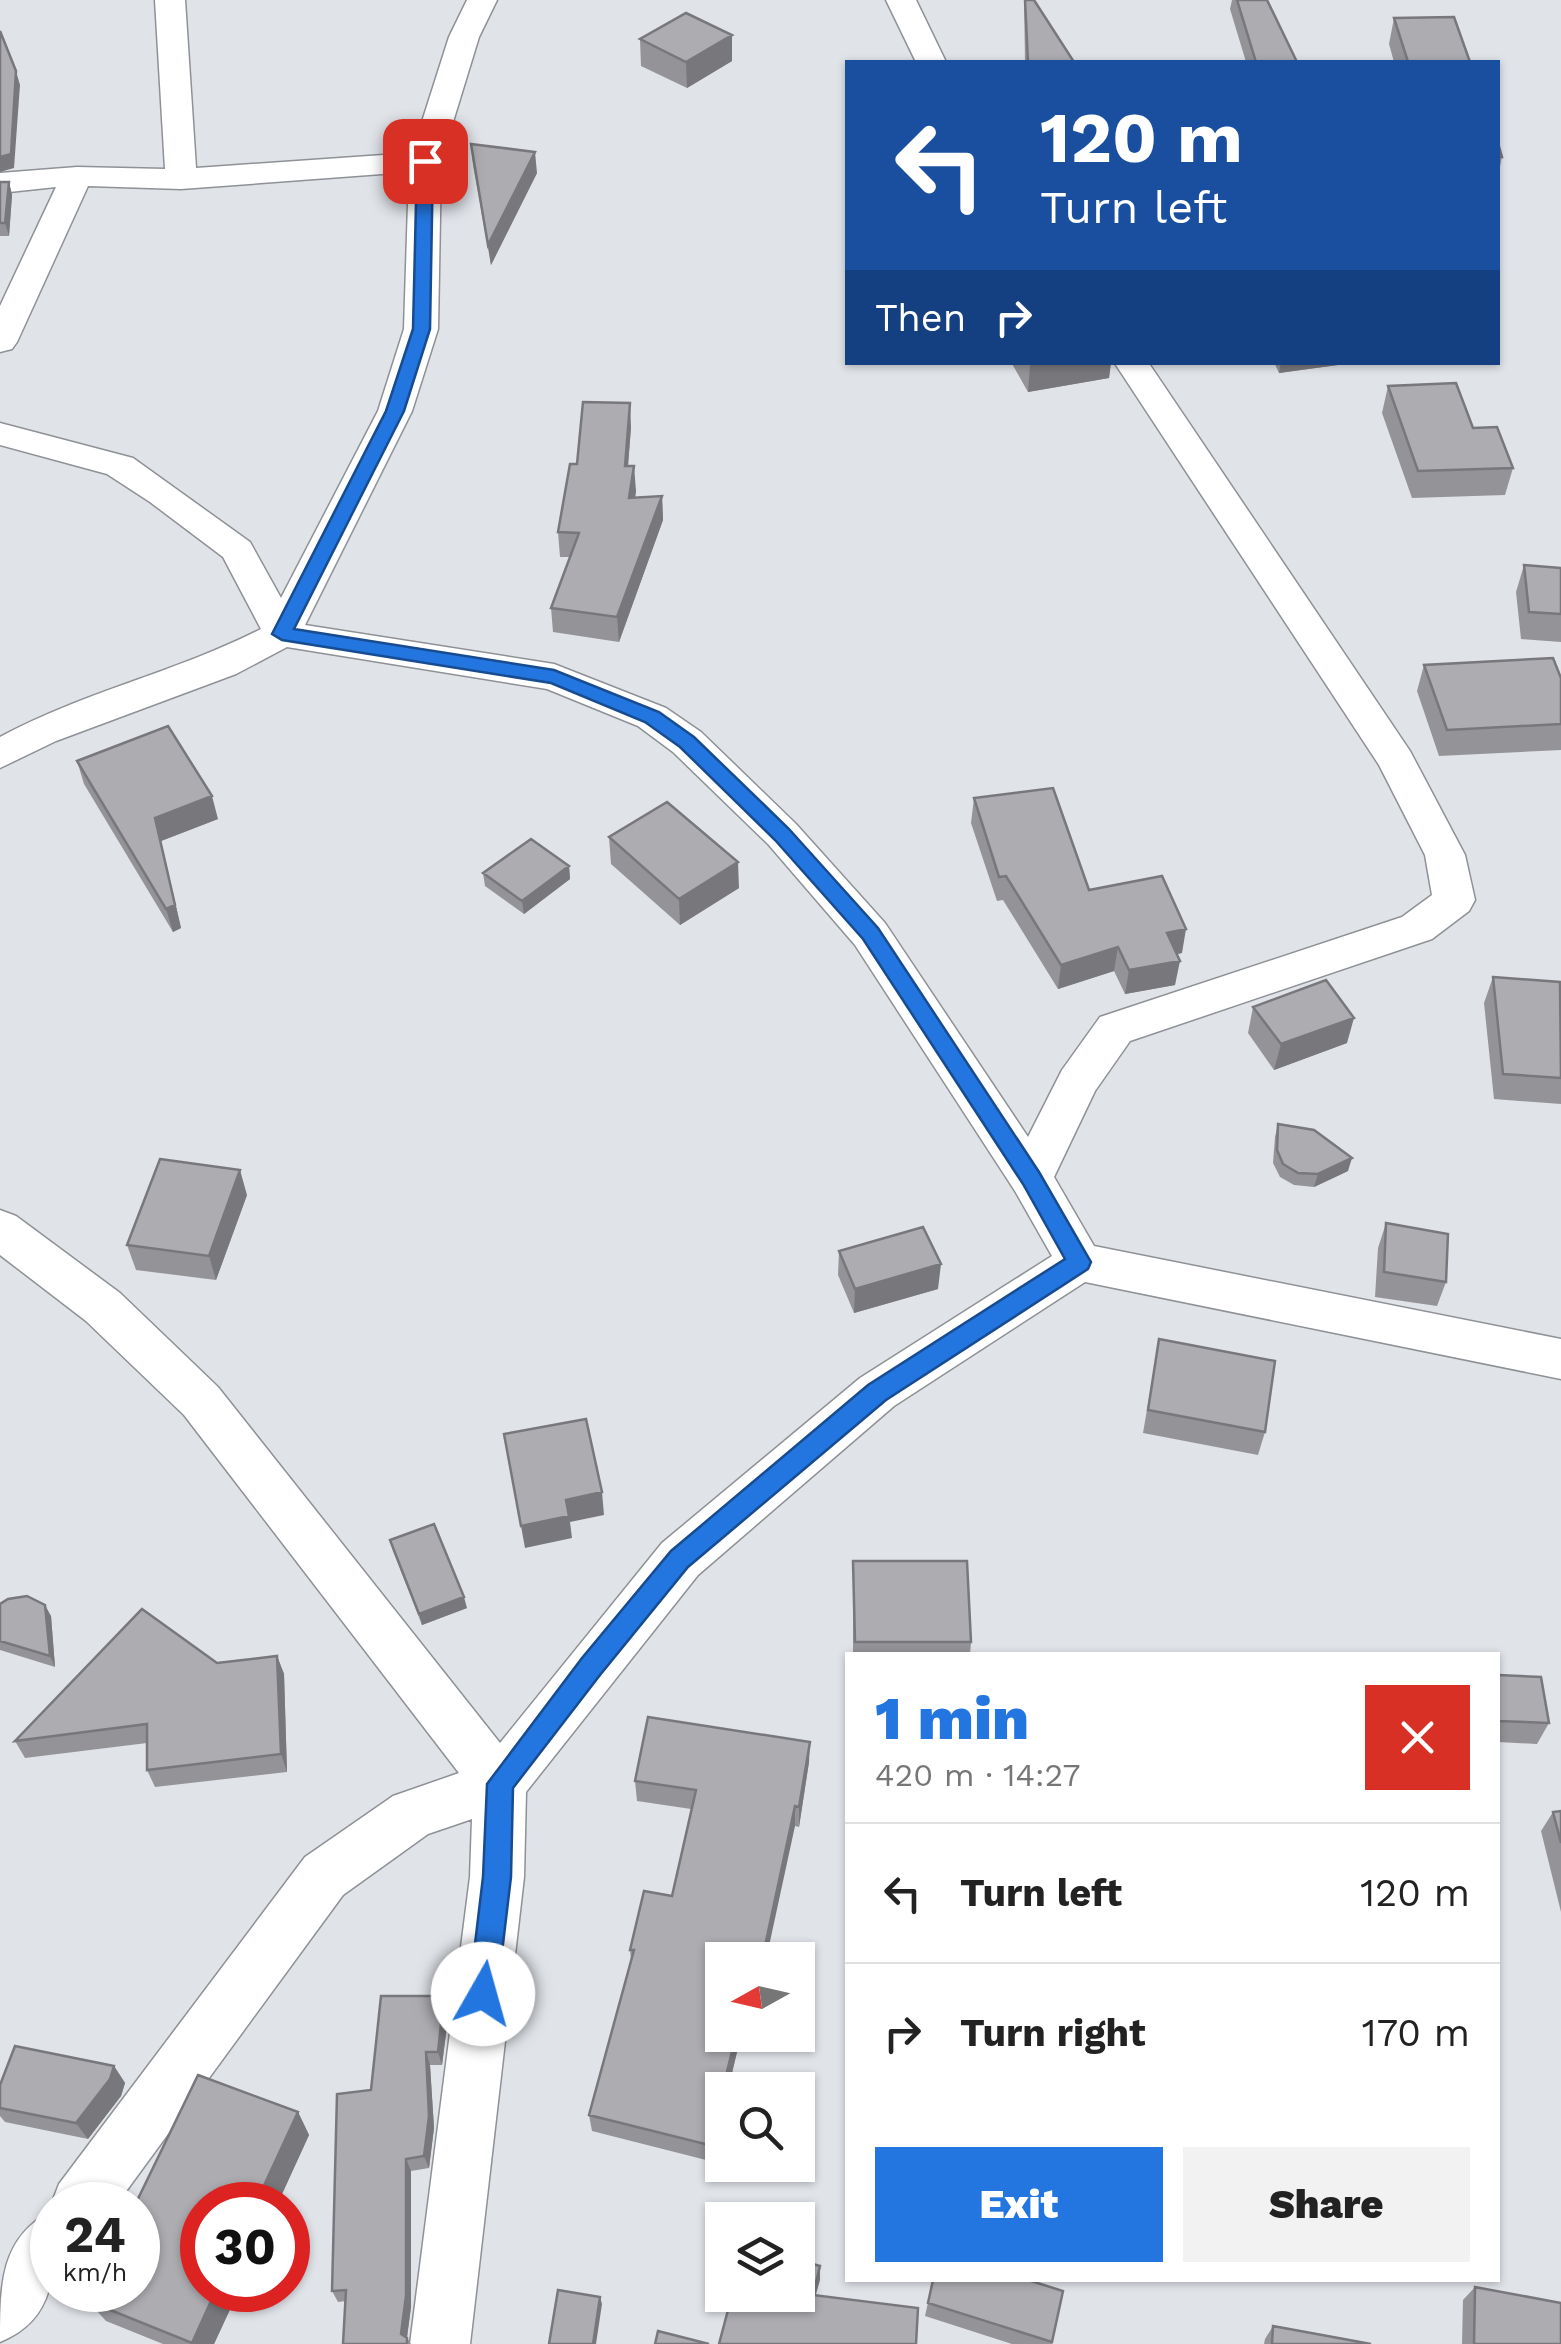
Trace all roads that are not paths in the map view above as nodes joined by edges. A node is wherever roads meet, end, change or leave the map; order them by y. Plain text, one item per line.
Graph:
1 (170, 0) edge
2 (482, 0) edge
3 (901, 0) edge
4 (930, 60) edge
5 (425, 161) junction
6 (76, 176) junction
7 (181, 178) junction
8 (0, 182) edge
9 (0, 342) edge
10 (1133, 365) edge
11 (0, 434) edge
12 (37, 445) junction
13 (0, 452) edge
14 (282, 634) junction
15 (0, 754) edge
16 (1031, 1178) junction
17 (0, 1229) edge
18 (1079, 1262) junction
19 (1561, 1359) edge
20 (500, 1784) junction
21 (97, 2182) edge
22 (30, 2272) edge
23 (0, 2312) edge
24 (440, 2344) edge

1 - 7 street
2 - 5 street
3 - 4 street
5 - 7 street
5 - 14 street
6 - 7 street
6 - 8 street
6 - 9 street
10 - 16 street
11 - 12 street
12 - 13 street
12 - 14 street
14 - 15 street
14 - 16 street
16 - 18 street
17 - 20 street
18 - 19 street
18 - 20 street
20 - 21 street
20 - 24 street
22 - 23 street

